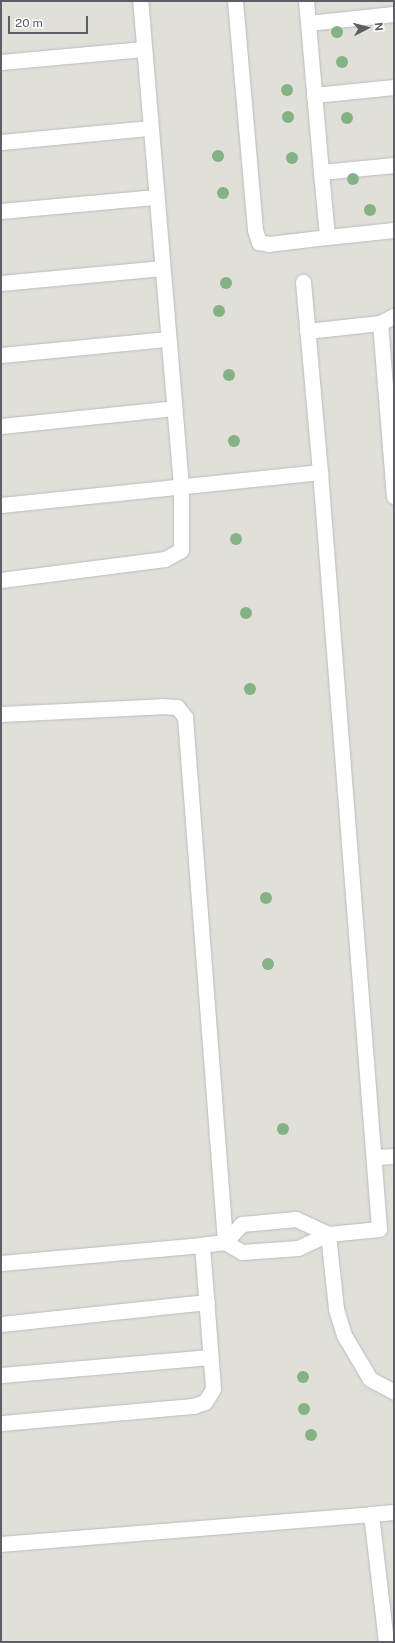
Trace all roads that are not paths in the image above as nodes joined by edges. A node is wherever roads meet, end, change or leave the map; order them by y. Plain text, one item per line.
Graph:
1 (140, 1) edge
2 (235, 1) edge
3 (306, 1) edge
4 (394, 14) edge
5 (308, 23) junction
6 (144, 49) junction
7 (1, 62) edge
8 (394, 87) edge
9 (314, 95) junction
10 (150, 128) junction
11 (1, 142) edge
12 (394, 165) edge
13 (321, 172) junction
14 (156, 196) junction
15 (1, 211) edge
16 (394, 230) edge
17 (327, 237) junction
18 (162, 268) junction
19 (303, 282) dead end
20 (1, 283) edge
21 (394, 316) edge
22 (380, 323) junction
23 (307, 331) junction
24 (168, 339) junction
25 (1, 355) edge
26 (174, 408) junction
27 (1, 426) edge
28 (320, 472) junction
29 (180, 486) junction
30 (394, 496) edge
31 (1, 505) edge
32 (1, 580) edge
33 (1, 714) edge
34 (394, 1156) edge
35 (374, 1157) junction
36 (328, 1234) junction
37 (225, 1242) junction
38 (202, 1245) junction
39 (1, 1262) edge
40 (206, 1302) junction
41 (1, 1324) edge
42 (210, 1357) junction
43 (1, 1375) edge
44 (394, 1392) edge
45 (1, 1423) edge
46 (394, 1512) edge
47 (372, 1514) junction
48 (1, 1544) edge
49 (386, 1642) edge

1 - 6 lane
2 - 17 lane
3 - 5 lane
4 - 5 lane
5 - 9 lane
6 - 7 lane
6 - 10 lane
8 - 9 lane
9 - 13 lane
10 - 11 lane
10 - 14 lane
12 - 13 lane
13 - 17 lane
14 - 15 lane
14 - 18 lane
16 - 17 lane
18 - 20 lane
18 - 24 lane
19 - 23 lane
21 - 22 lane
22 - 23 lane
22 - 30 lane
23 - 28 lane
24 - 25 lane
24 - 26 lane
26 - 27 lane
26 - 29 lane
28 - 29 lane
28 - 35 lane
29 - 31 lane
29 - 32 lane
33 - 37 lane
34 - 35 lane
35 - 36 lane
36 - 37 lane
36 - 37 lane
36 - 44 lane
37 - 38 lane
38 - 39 lane
38 - 40 lane
40 - 41 lane
40 - 42 lane
42 - 43 lane
42 - 45 lane
46 - 47 lane
47 - 48 lane
47 - 49 lane

